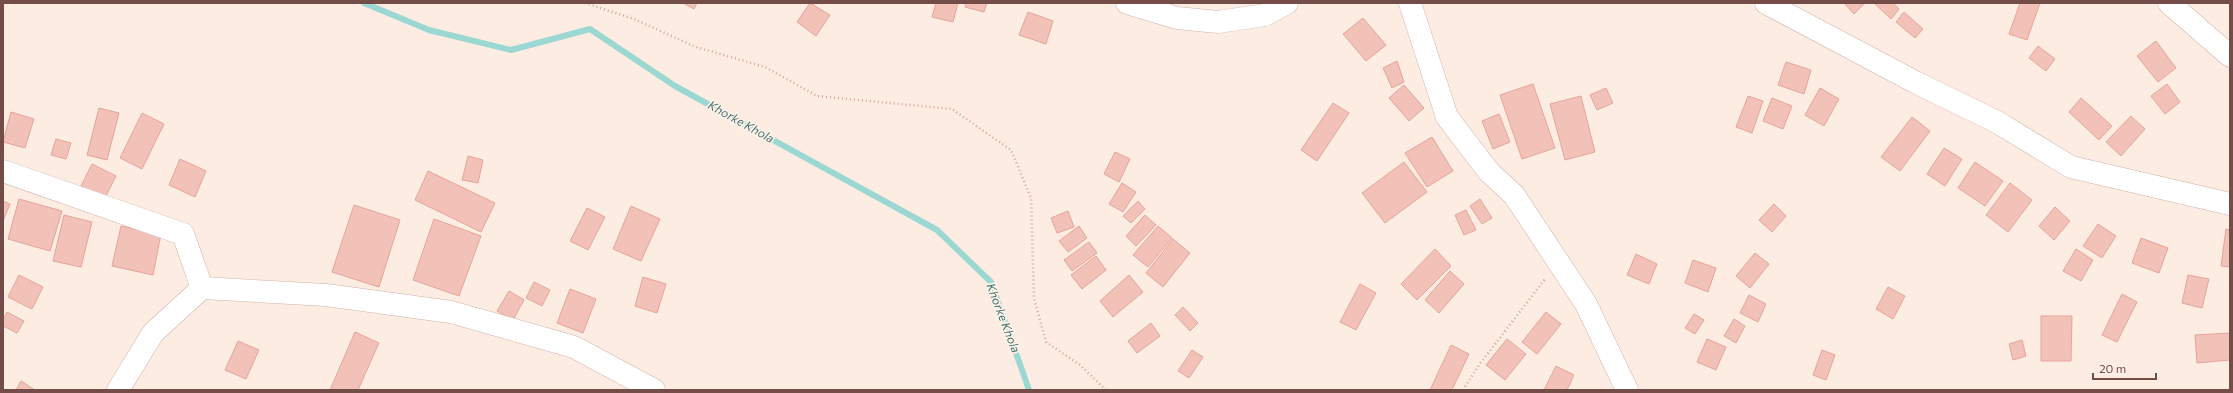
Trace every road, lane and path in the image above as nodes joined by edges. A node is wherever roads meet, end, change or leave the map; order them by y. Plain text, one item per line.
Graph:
1 (585, 3) edge
2 (1128, 3) edge
3 (1287, 3) edge
4 (1410, 3) edge
5 (1766, 3) edge
6 (2169, 3) edge
7 (2230, 56) edge
8 (3, 171) edge
9 (2230, 204) edge
10 (1557, 263) junction
11 (202, 288) junction
12 (118, 390) edge
13 (654, 390) edge
14 (1106, 390) edge
15 (1463, 390) edge
16 (1627, 390) edge

1 - 14 path
2 - 3 street
4 - 10 street
5 - 9 street
6 - 7 street
8 - 11 street
10 - 15 path
10 - 16 street
11 - 12 street
11 - 13 street

